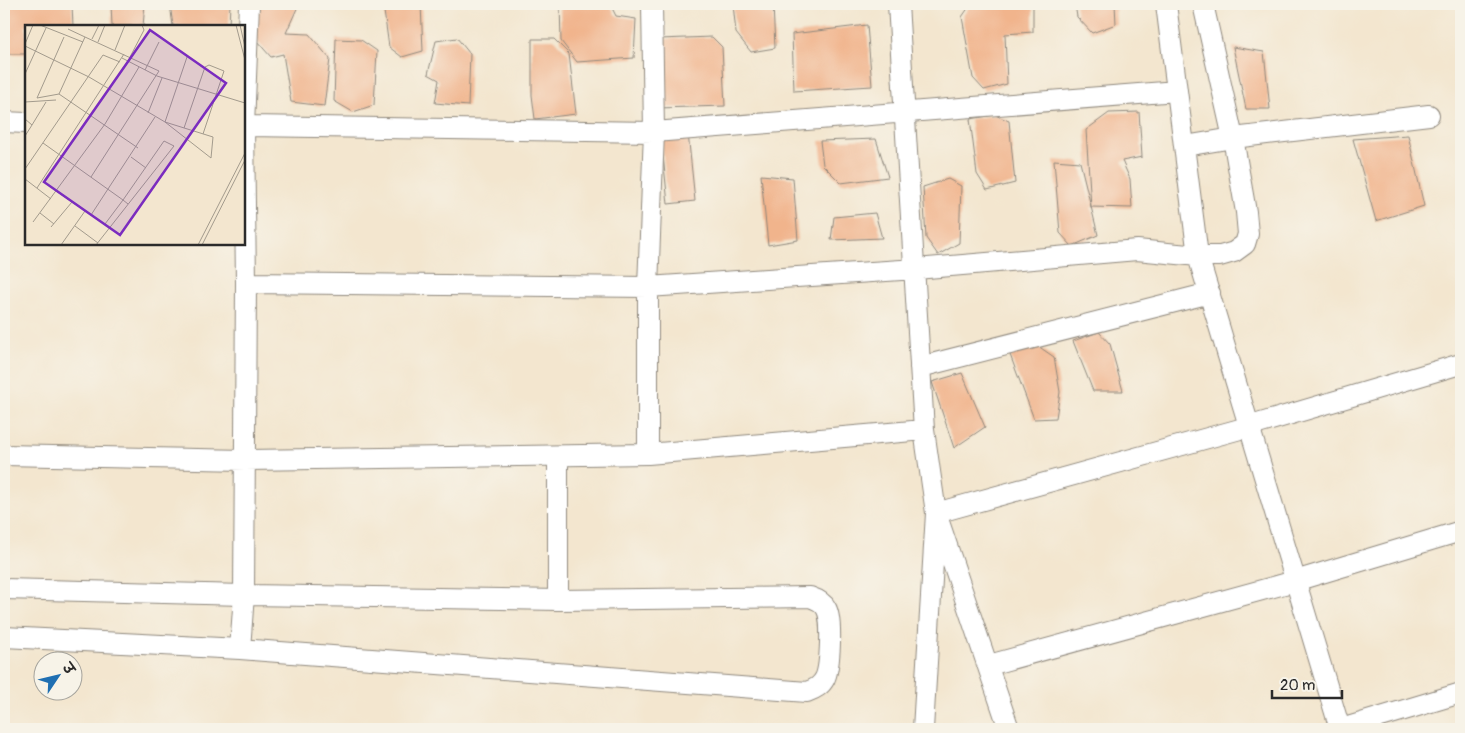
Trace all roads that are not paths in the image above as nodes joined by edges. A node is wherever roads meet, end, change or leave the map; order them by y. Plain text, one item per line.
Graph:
1 (249, 4) edge
2 (652, 4) edge
3 (898, 4) edge
4 (1166, 4) edge
5 (1203, 4) edge
6 (1177, 91) junction
7 (245, 102) edge
8 (904, 113) junction
9 (1429, 115) dead end
10 (4, 122) edge
11 (25, 123) edge
12 (245, 126) edge
13 (654, 132) junction
14 (1233, 138) junction
15 (1184, 146) junction
16 (245, 204) edge
17 (1198, 256) junction
18 (916, 269) junction
19 (246, 283) junction
20 (648, 287) junction
21 (1210, 293) junction
22 (1457, 365) dead end
23 (920, 367) junction
24 (1251, 426) junction
25 (924, 430) junction
26 (648, 454) junction
27 (4, 455) edge
28 (558, 456) junction
29 (245, 460) junction
30 (936, 513) junction
31 (1461, 531) edge
32 (1295, 581) junction
33 (4, 589) edge
34 (244, 595) junction
35 (558, 600) junction
36 (4, 633) edge
37 (4, 637) edge
38 (240, 649) junction
39 (989, 665) junction
40 (1461, 693) edge
41 (923, 729) edge
42 (1009, 729) edge
43 (1340, 729) edge

1 - 7 street
2 - 13 street
3 - 8 street
4 - 6 street
5 - 14 street
6 - 8 street
6 - 15 street
8 - 13 street
8 - 18 street
9 - 14 street
10 - 11 street
12 - 13 street
13 - 20 street
14 - 15 street
14 - 17 street
15 - 17 street
16 - 19 street
17 - 18 street
17 - 21 street
18 - 20 street
18 - 23 street
19 - 20 street
19 - 29 street
20 - 26 street
21 - 23 street
21 - 24 street
22 - 24 street
23 - 25 street
24 - 30 street
24 - 32 street
25 - 26 street
25 - 30 street
26 - 28 street
27 - 29 street
28 - 29 street
28 - 35 street
29 - 34 street
30 - 39 street
30 - 41 street
31 - 32 street
32 - 39 street
32 - 43 street
33 - 34 street
34 - 35 street
34 - 38 street
35 - 38 street
36 - 37 street
37 - 38 street
39 - 42 street
40 - 43 street

